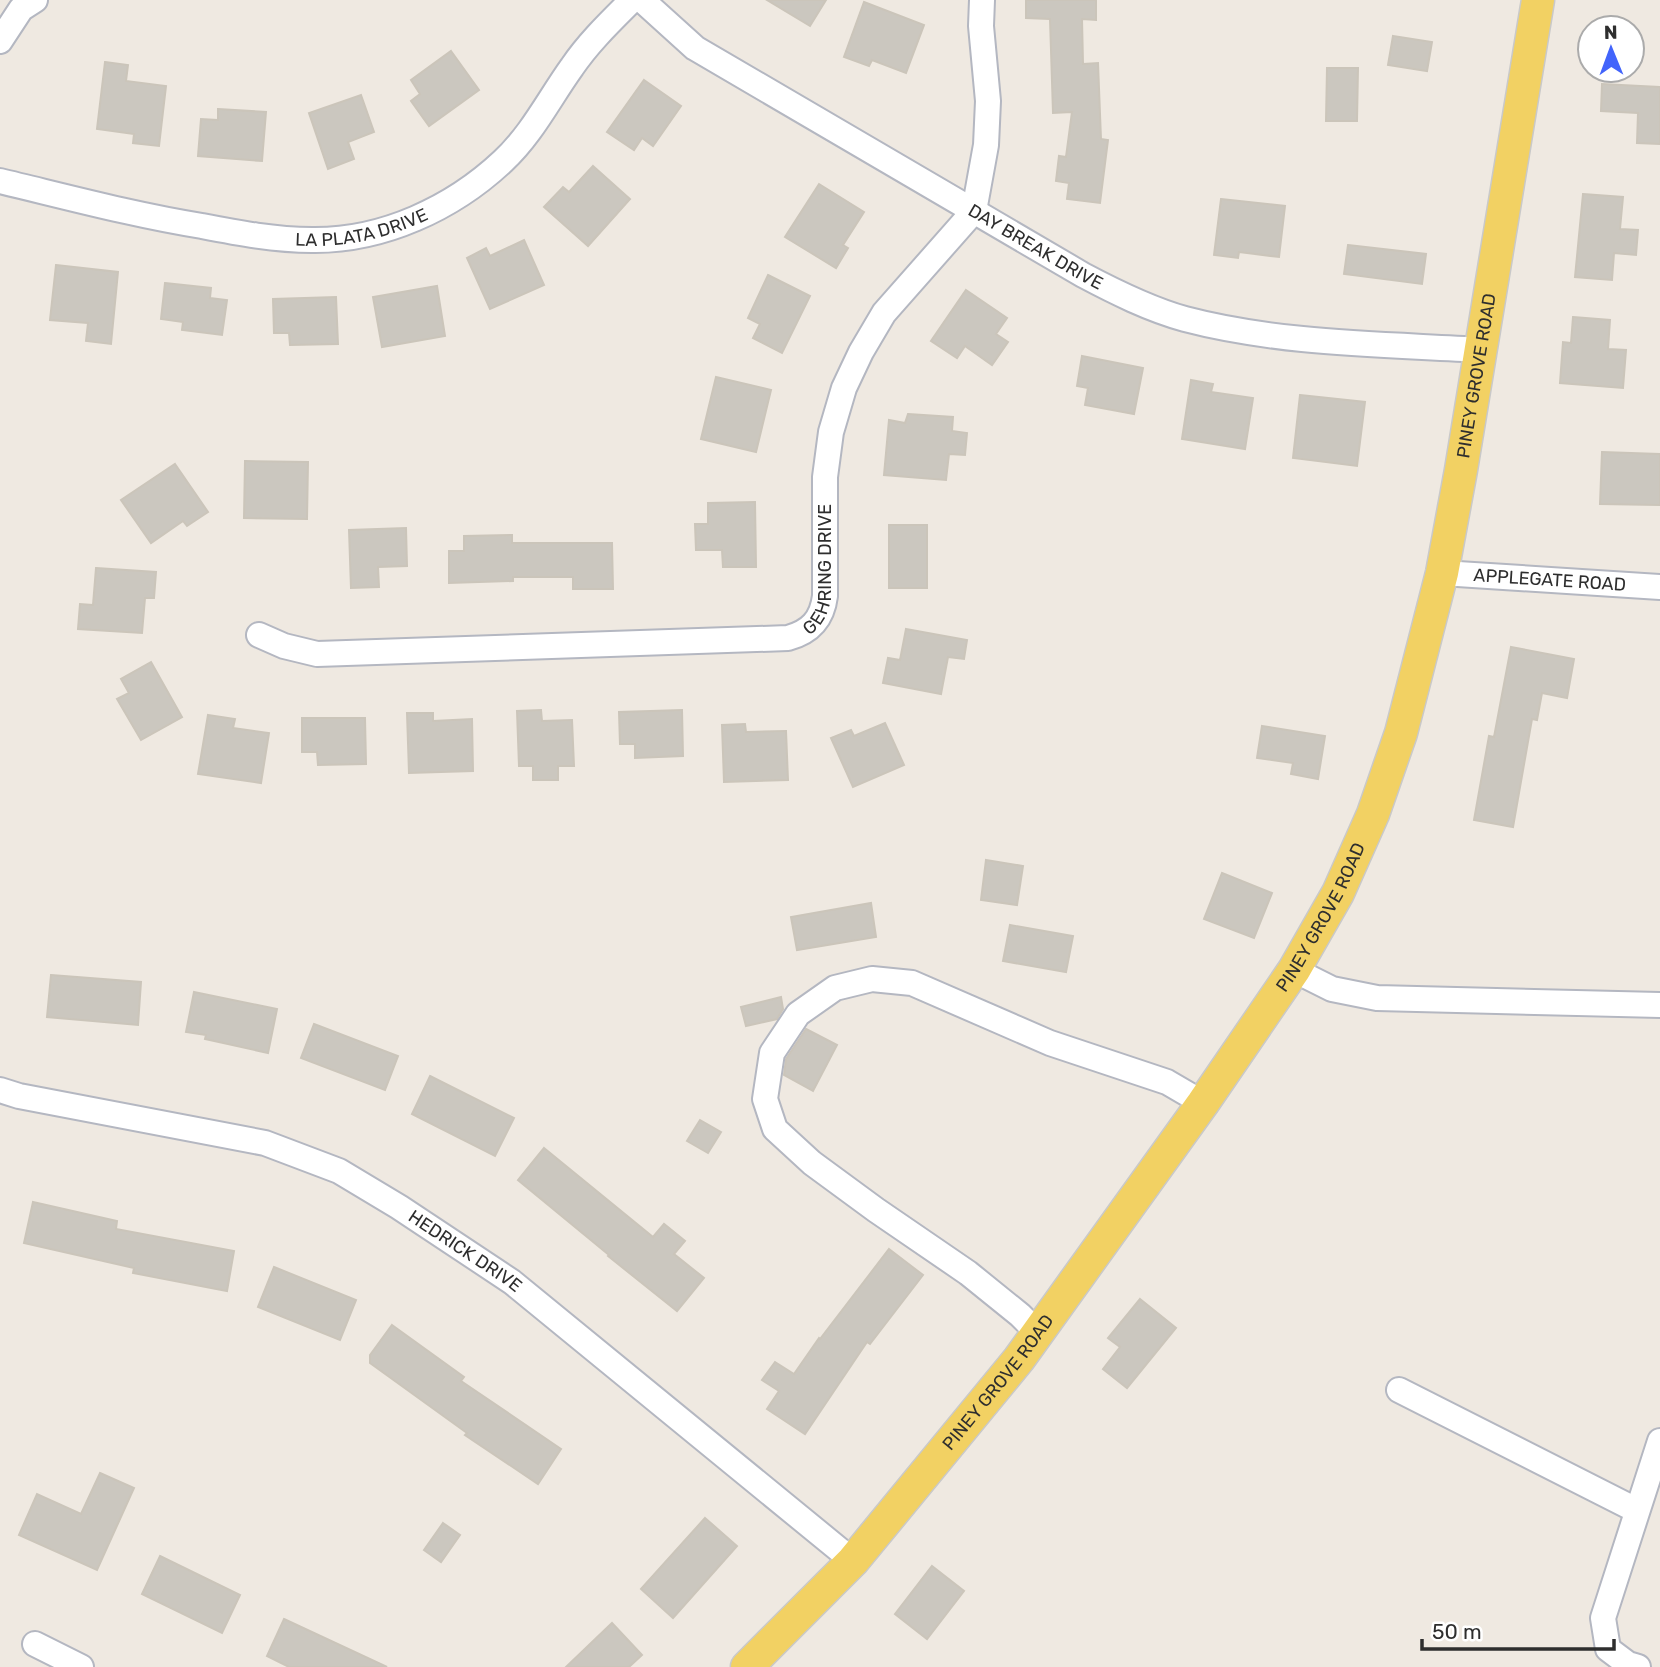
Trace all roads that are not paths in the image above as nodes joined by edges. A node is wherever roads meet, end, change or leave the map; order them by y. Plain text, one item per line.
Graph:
1 (35, 0) edge
2 (632, 0) edge
3 (642, 0) edge
4 (982, 0) edge
5 (1538, 0) edge
6 (0, 41) edge
7 (0, 181) edge
8 (974, 211) junction
9 (1481, 350) junction
10 (1442, 573) junction
11 (1660, 587) edge
12 (259, 635) dead end
13 (1294, 970) junction
14 (1660, 1005) edge
15 (0, 1090) edge
16 (1203, 1104) junction
17 (1038, 1334) junction
18 (1399, 1390) dead end
19 (1660, 1441) edge
20 (1636, 1510) junction
21 (853, 1561) junction
22 (35, 1644) dead end
23 (81, 1667) edge
24 (747, 1667) edge
25 (1638, 1667) edge

1 - 6 street
2 - 7 street, LA PLATA DRIVE
3 - 8 street, DAY BREAK DRIVE
4 - 8 street
5 - 9 main road, PINEY GROVE ROAD
8 - 9 street, DAY BREAK DRIVE
8 - 12 street, GEHRING DRIVE
9 - 10 main road, PINEY GROVE ROAD
10 - 11 street, APPLEGATE ROAD
10 - 13 main road, PINEY GROVE ROAD
13 - 14 street
13 - 16 main road, PINEY GROVE ROAD
15 - 21 street, HEDRICK DRIVE
16 - 17 main road, PINEY GROVE ROAD
16 - 17 street
17 - 21 main road, PINEY GROVE ROAD
18 - 20 street
19 - 20 street
20 - 25 street
21 - 24 main road, PINEY GROVE ROAD
22 - 23 street

